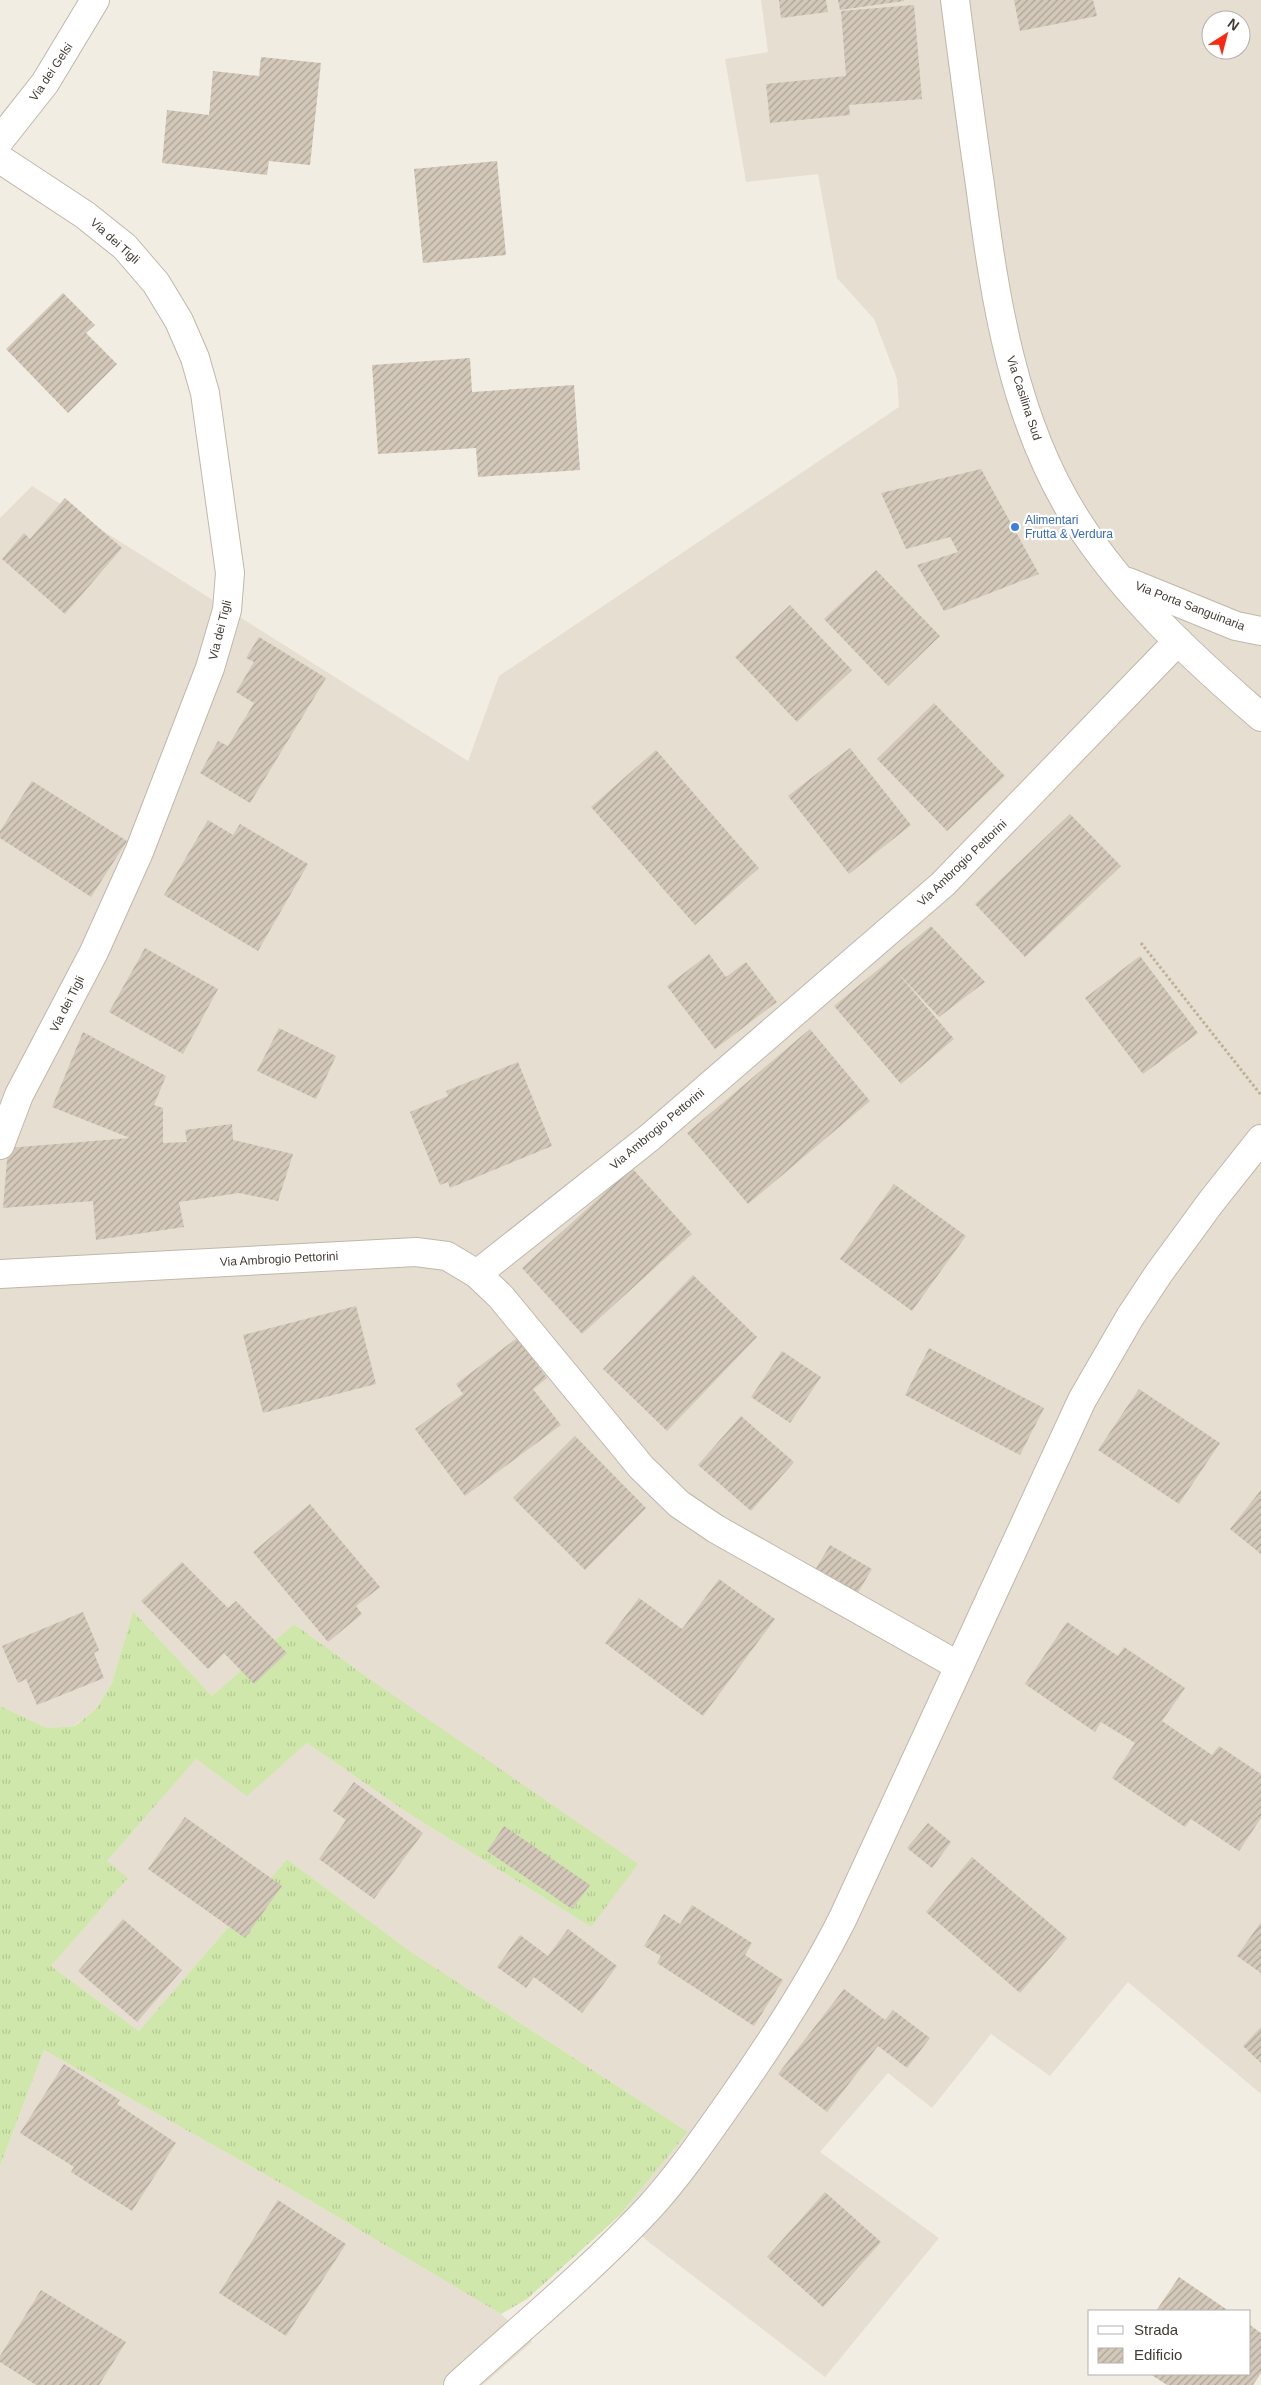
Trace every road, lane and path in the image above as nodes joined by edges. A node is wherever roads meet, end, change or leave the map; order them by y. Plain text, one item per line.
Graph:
1 (95, 0) edge
2 (955, 0) edge
3 (0, 140) edge
4 (0, 159) edge
5 (1119, 578) junction
6 (1261, 631) edge
7 (1178, 641) junction
8 (1261, 717) edge
9 (1141, 943) dead end
10 (1261, 1095) edge
11 (1261, 1139) edge
12 (0, 1145) edge
13 (0, 1274) edge
14 (477, 1274) junction
15 (959, 1666) junction
16 (458, 2385) edge

1 - 3 street, Via dei Gelsi
2 - 5 street, Via Casilina Sud
4 - 12 street, Via dei Tigli
5 - 6 street, Via Porta Sanguinaria
5 - 7 street, Via Casilina Sud
7 - 8 street, Via Casilina Sud
7 - 14 street, Via Ambrogio Pettorini
9 - 10 path
11 - 15 street
13 - 14 street, Via Ambrogio Pettorini
14 - 15 street
15 - 16 street

